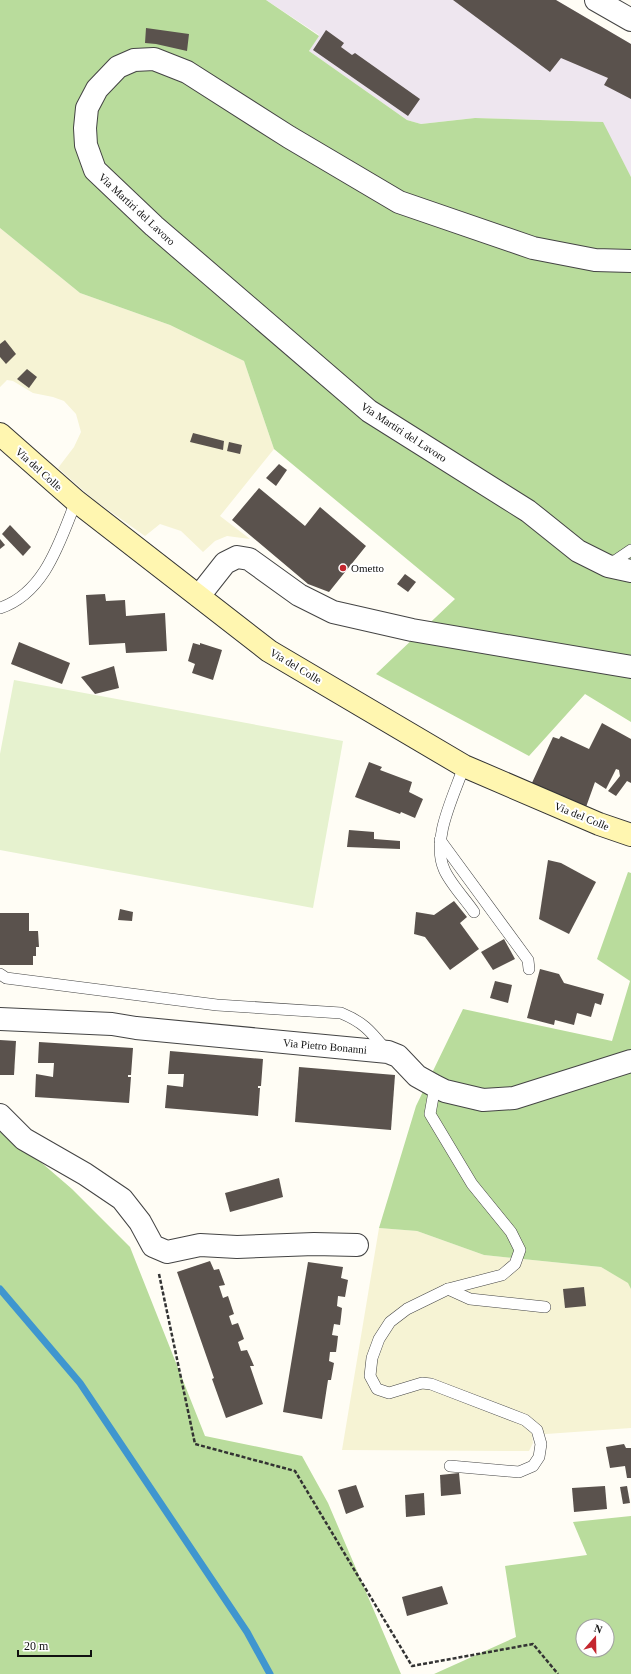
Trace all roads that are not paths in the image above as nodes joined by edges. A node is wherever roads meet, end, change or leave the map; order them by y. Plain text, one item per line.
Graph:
1 (596, 0) edge
2 (631, 20) edge
3 (631, 261) edge
4 (0, 434) edge
5 (76, 501) junction
6 (631, 550) edge
7 (608, 566) junction
8 (631, 571) edge
9 (199, 596) junction
10 (0, 608) edge
11 (631, 667) edge
12 (464, 766) junction
13 (631, 835) edge
14 (440, 840) junction
15 (474, 912) dead end
16 (529, 969) dead end
17 (0, 974) edge
18 (0, 1019) edge
19 (388, 1052) junction
20 (631, 1061) edge
21 (435, 1086) junction
22 (0, 1115) edge
23 (357, 1245) dead end
24 (448, 1289) junction
25 (545, 1307) dead end
26 (450, 1466) dead end

1 - 2 street
3 - 7 street, Via Martiri del Lavoro
4 - 5 street, Via del Colle
5 - 9 street, Via del Colle
5 - 10 lane
6 - 7 lane
7 - 8 street, Via Martiri del Lavoro
9 - 11 street
9 - 12 street, Via del Colle
12 - 13 street, Via del Colle
12 - 14 lane
14 - 15 lane
14 - 16 lane
17 - 19 lane
18 - 19 street, Via Pietro Bonanni
19 - 21 street, Via Pietro Bonanni
20 - 21 street, Via Pietro Bonanni
21 - 24 lane
22 - 23 street
24 - 25 lane
24 - 26 lane

